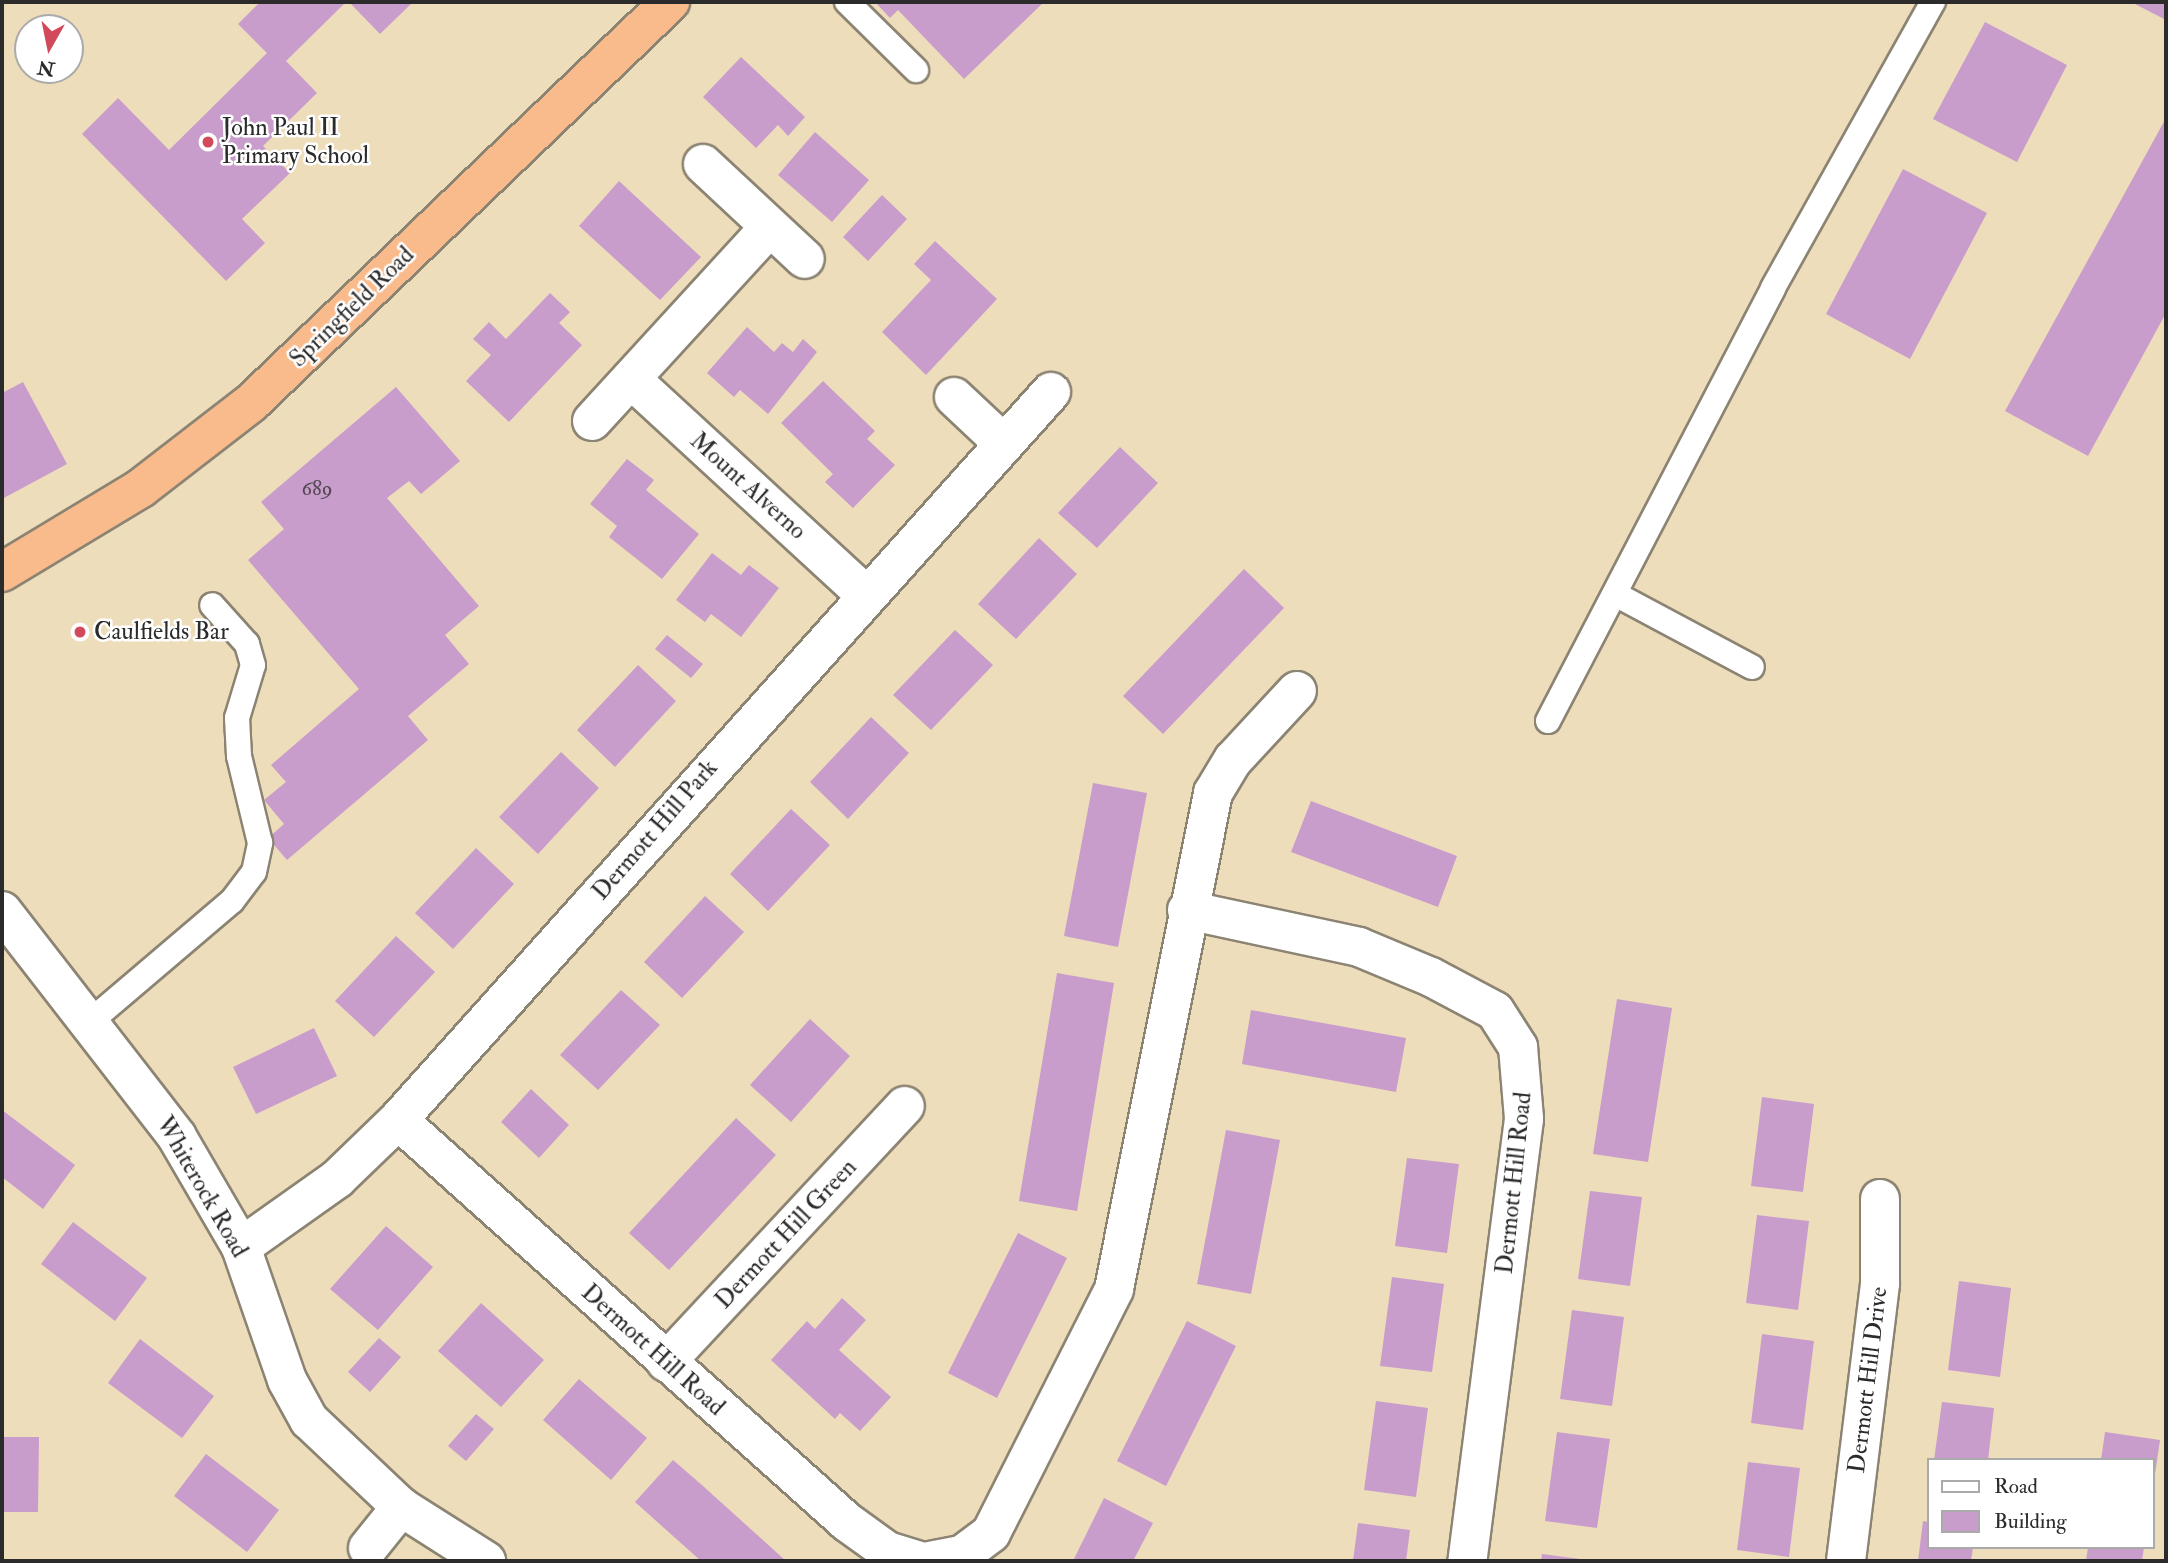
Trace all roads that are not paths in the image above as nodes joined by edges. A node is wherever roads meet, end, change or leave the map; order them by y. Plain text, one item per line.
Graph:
1 (670, 2) edge
2 (847, 2) edge
3 (1933, 2) edge
4 (916, 70) dead end
5 (704, 164) dead end
6 (770, 227) junction
7 (805, 259) dead end
8 (631, 379) junction
9 (1051, 392) dead end
10 (954, 397) dead end
11 (592, 421) dead end
12 (1003, 443) junction
13 (2, 572) edge
14 (864, 593) junction
15 (1615, 594) junction
16 (212, 605) dead end
17 (1752, 667) dead end
18 (1297, 691) dead end
19 (1548, 721) dead end
20 (1187, 910) junction
21 (2, 911) edge
22 (92, 1020) junction
23 (905, 1106) dead end
24 (398, 1120) junction
25 (1881, 1199) dead end
26 (241, 1247) junction
27 (666, 1362) junction
28 (401, 1507) junction
29 (368, 1548) dead end
30 (486, 1561) edge
31 (920, 1561) edge
32 (930, 1561) edge
33 (938, 1561) edge
34 (1467, 1561) edge
35 (1846, 1561) edge

1 - 13 highway, Springfield Road
2 - 4 lane
3 - 15 lane
5 - 6 street
6 - 7 street
6 - 8 street
8 - 11 street
8 - 14 street, Mount Alverno
9 - 12 street, Dermott Hill Park
10 - 12 street
12 - 14 street, Dermott Hill Park
14 - 24 street, Dermott Hill Park
15 - 17 lane
15 - 19 lane
16 - 22 lane
18 - 20 street
20 - 33 street
20 - 34 street, Dermott Hill Road
21 - 22 street, Whiterock Road
22 - 26 street, Whiterock Road
23 - 27 street, Dermott Hill Green
24 - 26 street, Dermott Hill Park
24 - 27 street, Dermott Hill Road
25 - 35 street, Dermott Hill Drive
26 - 28 street, Whiterock Road
27 - 31 street, Dermott Hill Road
28 - 29 street
28 - 30 street, Whiterock Road
32 - 33 street

